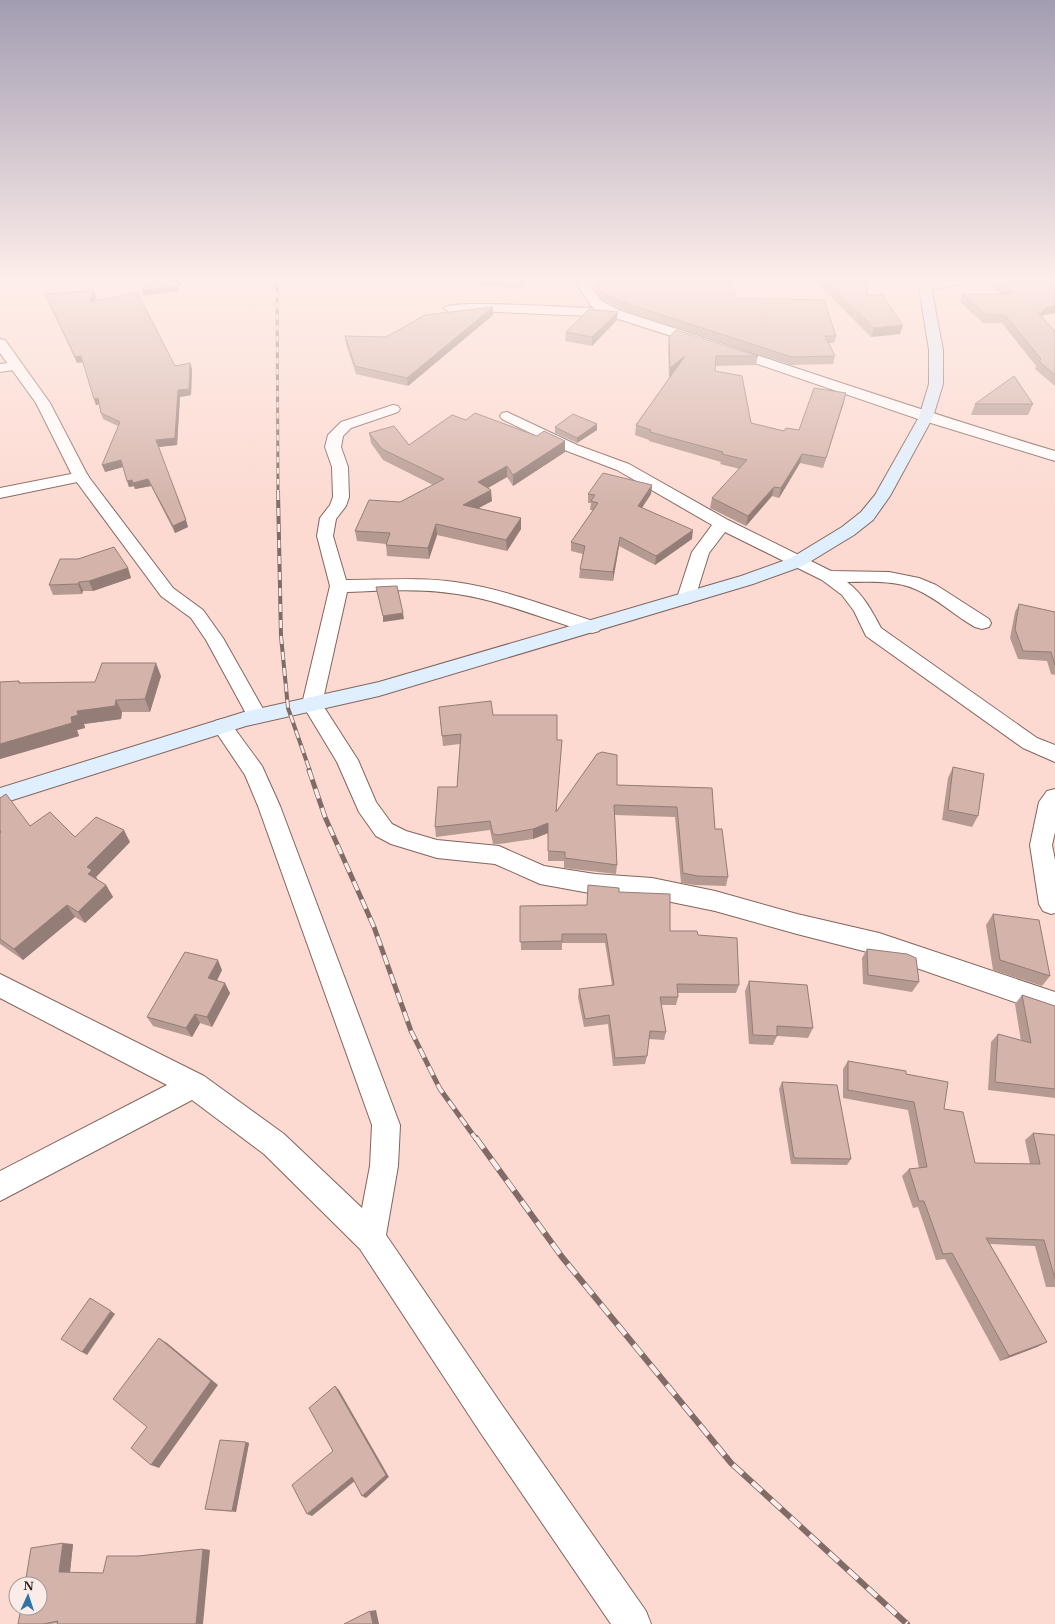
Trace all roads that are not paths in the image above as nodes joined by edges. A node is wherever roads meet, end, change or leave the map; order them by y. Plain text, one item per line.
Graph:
1 (4, 357) edge
2 (750, 357) edge
3 (936, 357) edge
4 (7, 367) edge
5 (393, 409) dead end
6 (508, 416) dead end
7 (926, 417) junction
8 (1055, 456) edge
9 (81, 477) junction
10 (0, 493) edge
11 (722, 524) junction
12 (797, 562) junction
13 (828, 576) junction
14 (339, 586) junction
15 (686, 598) junction
16 (982, 624) dead end
17 (592, 627) junction
18 (312, 704) junction
19 (257, 716) junction
20 (222, 726) junction
21 (1055, 754) edge
22 (0, 796) edge
23 (1055, 798) edge
24 (1051, 904) dead end
25 (3, 991) edge
26 (1055, 1004) edge
27 (194, 1085) junction
28 (0, 1187) edge
29 (371, 1238) junction
30 (634, 1624) edge

1 - 4 street
2 - 7 street
3 - 7 main road
4 - 9 street
5 - 14 street
6 - 11 street
7 - 8 street
7 - 12 main road
9 - 10 street
9 - 19 street
11 - 12 street
11 - 15 street
12 - 13 street
12 - 15 main road
13 - 16 street
13 - 21 street
14 - 17 street
14 - 18 street
15 - 17 main road
17 - 18 main road
18 - 19 main road
18 - 26 street
19 - 20 main road
20 - 22 main road
20 - 29 street
23 - 24 street
25 - 27 street
27 - 28 street
27 - 29 street
29 - 30 street

